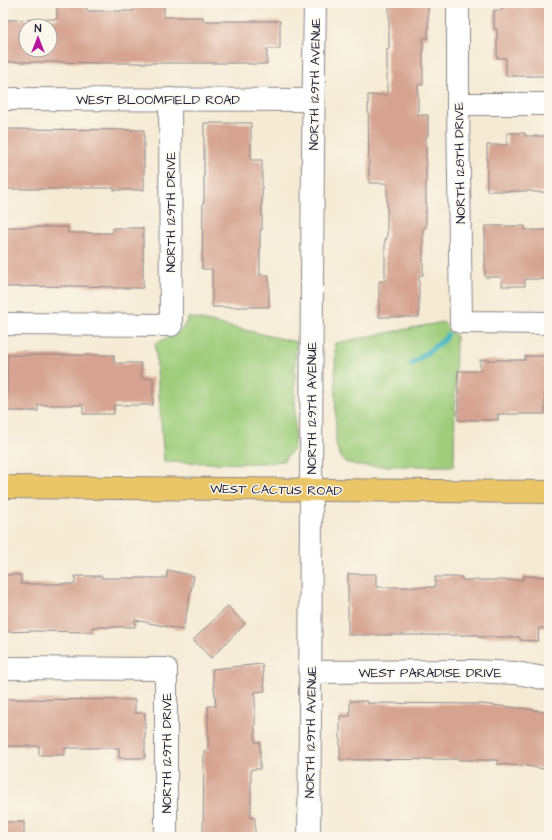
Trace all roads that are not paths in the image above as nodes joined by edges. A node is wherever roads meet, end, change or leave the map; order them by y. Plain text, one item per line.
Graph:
1 (315, 3) edge
2 (458, 3) edge
3 (3, 99) edge
4 (170, 99) junction
5 (313, 100) junction
6 (458, 104) junction
7 (549, 104) edge
8 (549, 323) edge
9 (3, 324) edge
10 (3, 487) edge
11 (311, 489) junction
12 (549, 492) edge
13 (3, 668) edge
14 (311, 672) junction
15 (549, 679) edge
16 (166, 837) edge
17 (309, 837) edge

1 - 5 street, NORTH 129TH AVENUE
2 - 6 street, NORTH 128TH DRIVE
3 - 4 street, WEST BLOOMFIELD ROAD
4 - 5 street, WEST BLOOMFIELD ROAD
4 - 9 street, NORTH 129TH DRIVE
5 - 11 street, NORTH 129TH AVENUE
6 - 7 street
6 - 8 street, NORTH 128TH DRIVE
10 - 11 main road, WEST CACTUS ROAD
11 - 12 main road, WEST CACTUS ROAD
11 - 14 street, NORTH 129TH AVENUE
13 - 16 street, NORTH 129TH DRIVE
14 - 15 street, WEST PARADISE DRIVE
14 - 17 street, NORTH 129TH AVENUE

